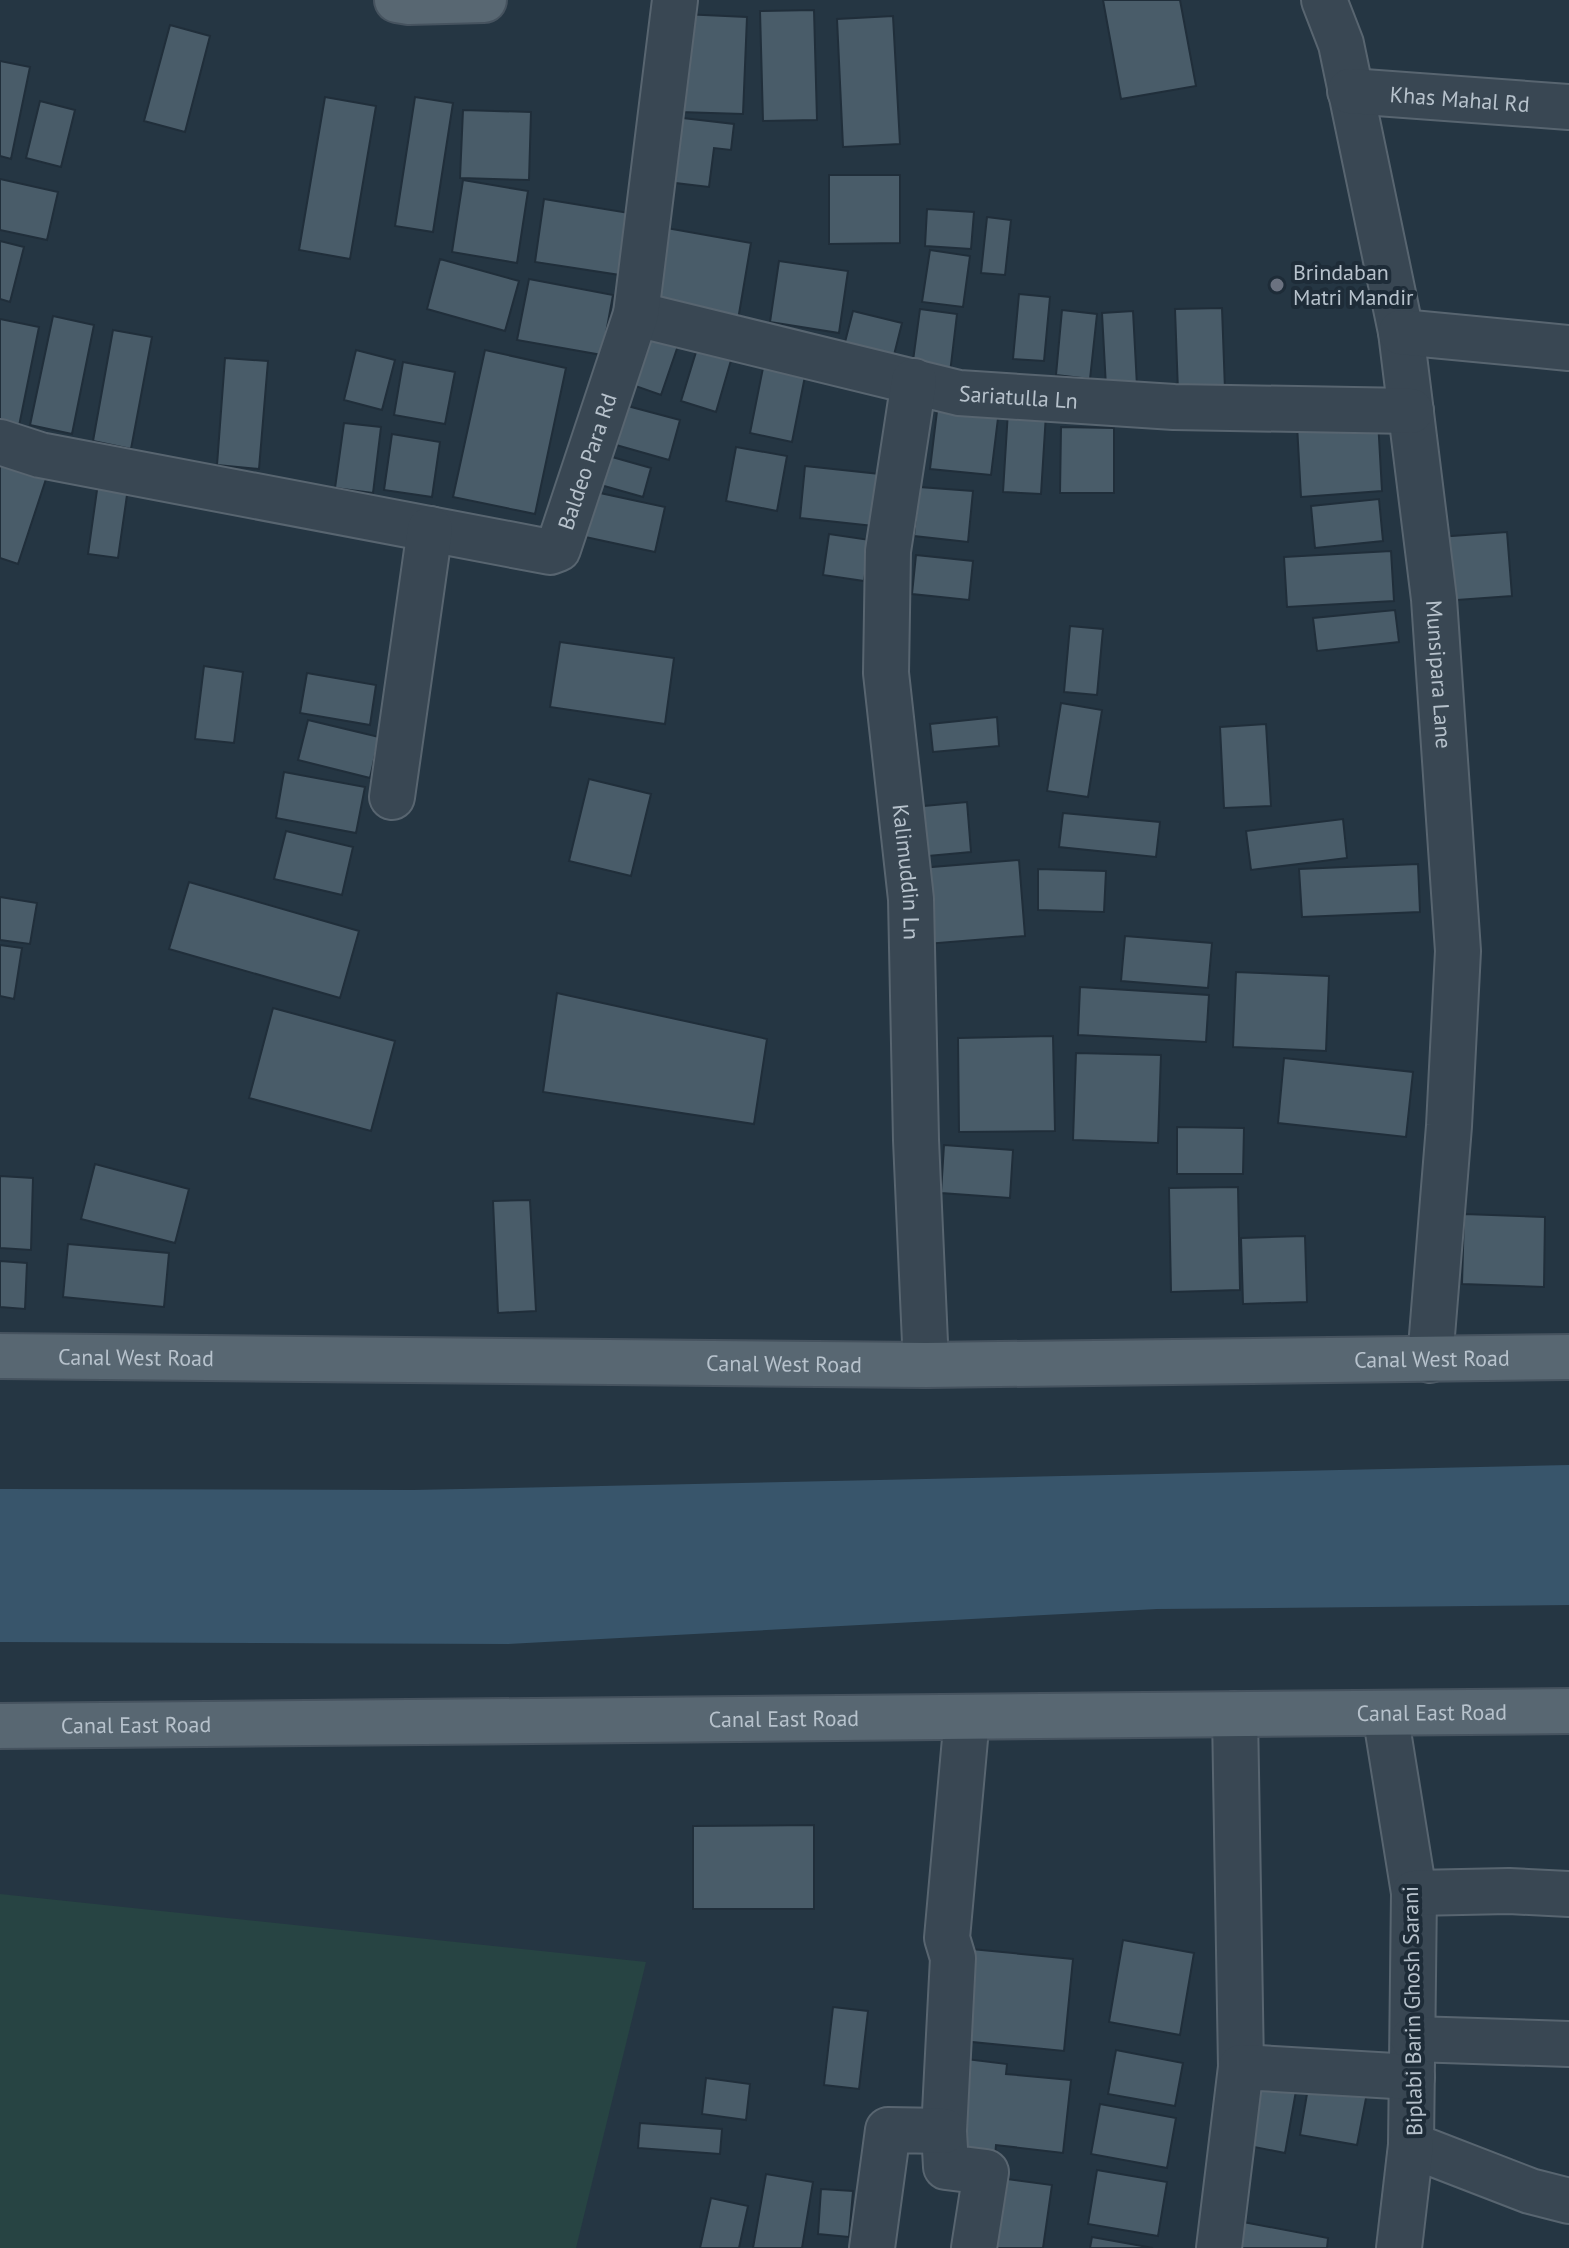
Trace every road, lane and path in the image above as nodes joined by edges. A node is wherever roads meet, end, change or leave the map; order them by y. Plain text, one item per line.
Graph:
1 (397, 0) edge
2 (484, 0) edge
3 (675, 0) edge
4 (1324, 0) edge
5 (1350, 91) junction
6 (1569, 107) edge
7 (636, 314) junction
8 (1401, 332) junction
9 (1569, 348) edge
10 (914, 381) junction
11 (1411, 411) junction
12 (0, 442) edge
13 (430, 529) junction
14 (392, 797) dead end
15 (0, 1356) edge
16 (1569, 1357) edge
17 (1430, 1360) junction
18 (926, 1365) junction
19 (1569, 1711) edge
20 (1385, 1713) junction
21 (1235, 1714) junction
22 (967, 1717) junction
23 (0, 1726) edge
24 (1414, 1893) junction
25 (1569, 1894) edge
26 (1569, 2044) edge
27 (1412, 2058) junction
28 (1241, 2067) junction
29 (944, 2131) junction
30 (1411, 2145) junction
31 (1569, 2201) edge
32 (872, 2248) edge
33 (974, 2248) edge
34 (1219, 2248) edge
35 (1399, 2248) edge

1 - 2 main road
3 - 7 street, Baldeo Para Rd
4 - 5 street, Munsipara Lane
5 - 6 street, Khas Mahal Rd
5 - 8 street, Munsipara Lane
7 - 10 street, Sariatulla Ln
7 - 13 street, Baldeo Para Rd
8 - 9 street
8 - 11 street, Munsipara Lane
10 - 11 street, Sariatulla Ln
10 - 18 street, Kalimuddin Ln
11 - 17 street, Munsipara Lane
12 - 13 street, Baldeo Para Rd
13 - 14 street
15 - 18 main road, Canal West Road
16 - 17 main road, Canal West Road
17 - 18 main road, Canal West Road
19 - 20 main road, Canal East Road
20 - 21 main road, Canal East Road
20 - 24 street, Biplabi Barin Ghosh Sarani
21 - 22 main road, Canal East Road
21 - 28 street
22 - 23 main road, Canal East Road
22 - 29 street
24 - 25 street
24 - 27 street, Biplabi Barin Ghosh Sarani
26 - 27 street
27 - 28 street
27 - 30 street, Biplabi Barin Ghosh Sarani
28 - 34 street
29 - 32 street
29 - 33 street
30 - 31 street, Biplabi Barin Ghosh Sarani
30 - 35 street

